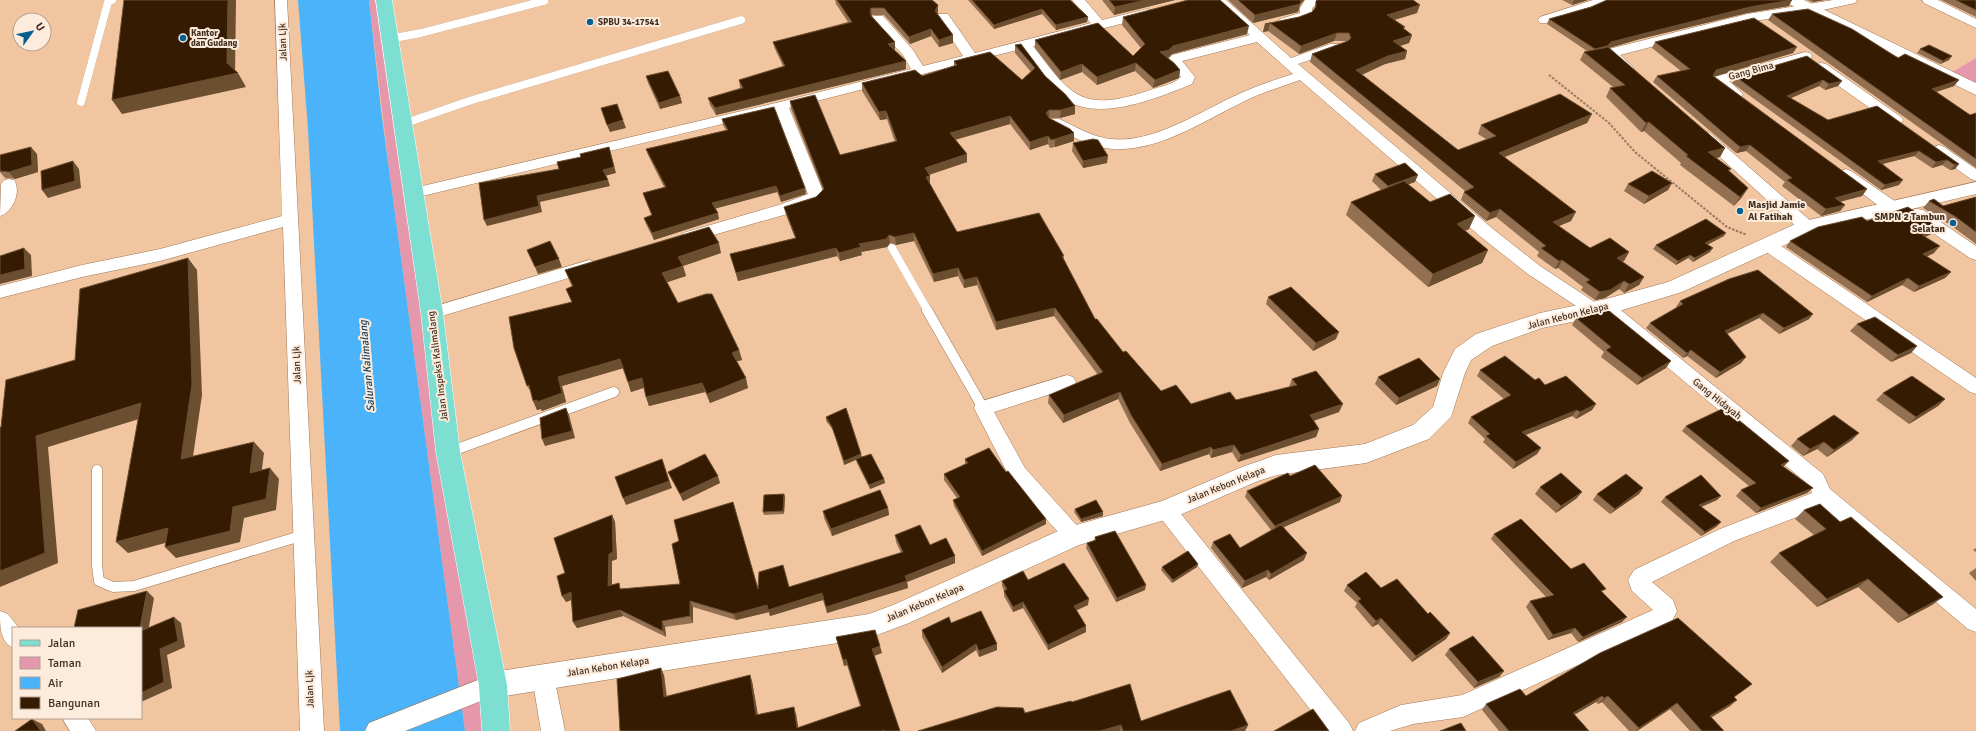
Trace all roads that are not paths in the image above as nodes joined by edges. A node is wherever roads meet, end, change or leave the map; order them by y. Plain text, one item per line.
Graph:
1 (112, 0) edge
2 (281, 0) edge
3 (384, 0) edge
4 (1078, 0) edge
5 (1218, 0) edge
6 (1316, 0) edge
7 (1792, 0) edge
8 (1851, 0) edge
9 (1928, 0) edge
10 (544, 1) edge
11 (1594, 2) edge
12 (1809, 9) junction
13 (1158, 10) edge
14 (943, 17) dead end
15 (1750, 18) junction
16 (878, 19) edge
17 (741, 20) dead end
18 (1545, 20) dead end
19 (1976, 24) edge
20 (1099, 25) junction
21 (1768, 28) edge
22 (1263, 29) junction
23 (390, 39) junction
24 (1024, 44) junction
25 (1340, 45) edge
26 (1792, 47) edge
27 (1805, 56) junction
28 (971, 57) junction
29 (1288, 62) junction
30 (919, 70) junction
31 (1302, 75) junction
32 (1635, 75) edge
33 (1976, 90) edge
34 (1745, 101) edge
35 (81, 102) dead end
36 (781, 106) junction
37 (1054, 122) edge
38 (403, 124) junction
39 (1695, 127) edge
40 (1906, 127) edge
41 (1925, 141) edge
42 (1833, 165) edge
43 (1976, 176) edge
44 (9, 184) dead end
45 (1976, 188) edge
46 (414, 192) junction
47 (1896, 205) junction
48 (0, 211) edge
49 (291, 219) junction
50 (1807, 227) junction
51 (674, 241) edge
52 (1768, 245) junction
53 (892, 248) edge
54 (1976, 254) edge
55 (605, 262) edge
56 (0, 292) edge
57 (1600, 308) junction
58 (432, 313) junction
59 (1067, 382) dead end
60 (1976, 387) edge
61 (614, 392) dead end
62 (983, 408) junction
63 (448, 452) junction
64 (97, 470) dead end
65 (1823, 495) junction
66 (1166, 510) junction
67 (304, 535) junction
68 (1074, 536) junction
69 (0, 621) edge
70 (1976, 622) edge
71 (12, 637) edge
72 (543, 677) junction
73 (493, 685) junction
74 (75, 719) edge
75 (84, 731) edge
76 (312, 731) edge
77 (377, 731) edge
78 (496, 731) edge
79 (553, 731) edge
80 (1341, 731) edge
81 (1367, 731) edge

1 - 35 lane
2 - 49 street, Jalan Ljk
3 - 23 main road, Jalan Inspeksi Kalimalang
4 - 20 street
5 - 22 street, Gang Hidayah
6 - 22 street
7 - 12 street
8 - 12 street
9 - 19 street
10 - 23 lane
11 - 18 street
12 - 15 street
12 - 33 street
13 - 20 street
14 - 28 street
15 - 21 street
15 - 32 street
16 - 30 street
17 - 38 lane
20 - 24 street
22 - 24 street
22 - 29 street, Gang Hidayah
23 - 38 main road, Jalan Inspeksi Kalimalang
24 - 28 street
25 - 29 street
26 - 27 street
27 - 34 street, Gang Bima
27 - 40 street
28 - 30 street
29 - 31 street, Gang Hidayah
30 - 36 street
31 - 37 street
31 - 57 street, Gang Hidayah
36 - 46 street
36 - 51 street
38 - 46 main road, Jalan Inspeksi Kalimalang
39 - 50 street
41 - 43 street
42 - 47 street
44 - 48 street
45 - 47 street, Jalan Kebon Kelapa
46 - 58 main road, Jalan Inspeksi Kalimalang
47 - 50 street, Jalan Kebon Kelapa
47 - 54 street
49 - 56 street
49 - 67 street, Jalan Ljk
50 - 52 street, Jalan Kebon Kelapa
52 - 57 street, Jalan Kebon Kelapa
52 - 60 street
53 - 62 lane
55 - 58 street
57 - 65 street, Gang Hidayah
57 - 66 street, Jalan Kebon Kelapa
58 - 63 main road, Jalan Inspeksi Kalimalang
59 - 62 street
61 - 63 lane
62 - 68 street
63 - 73 main road, Jalan Inspeksi Kalimalang
64 - 67 lane
65 - 70 street
65 - 81 street
66 - 68 street, Jalan Kebon Kelapa
66 - 80 street
67 - 76 street, Jalan Ljk
68 - 72 street, Jalan Kebon Kelapa
69 - 71 street
72 - 73 street, Jalan Kebon Kelapa
72 - 79 street
73 - 77 street
73 - 78 main road, Jalan Inspeksi Kalimalang
74 - 75 street

